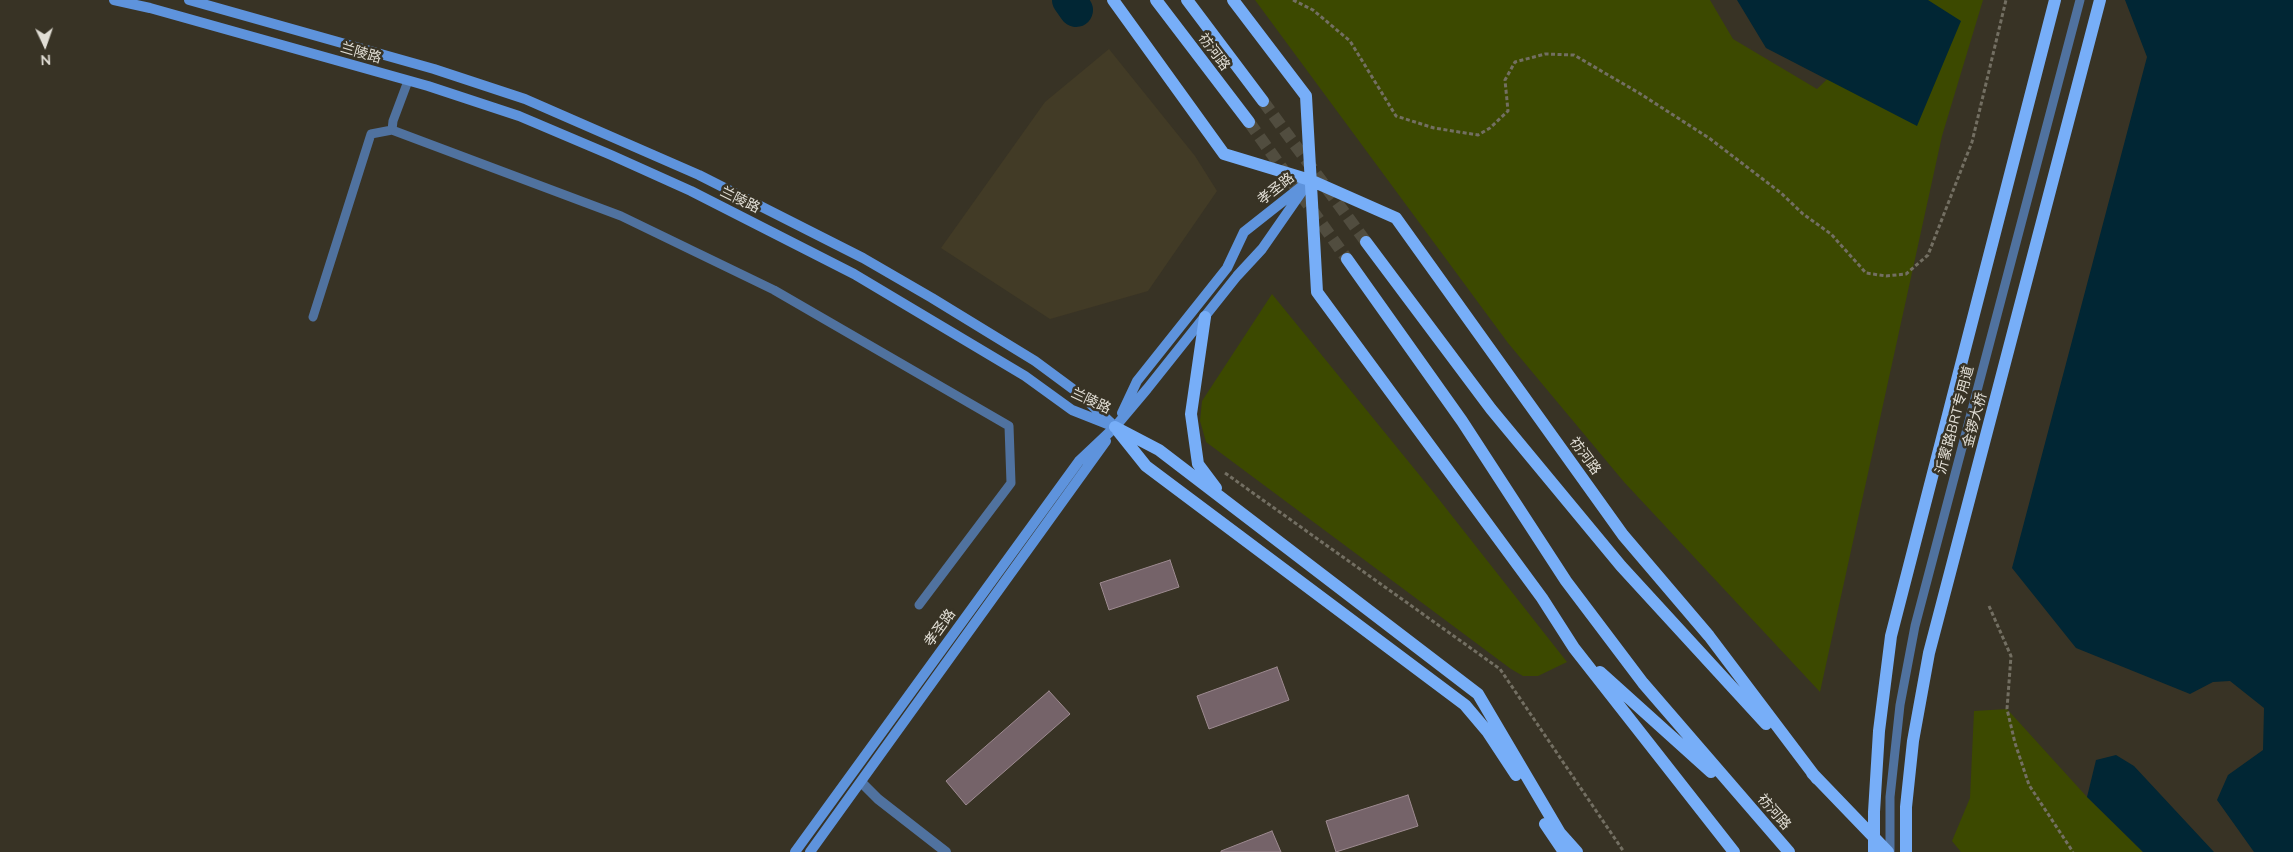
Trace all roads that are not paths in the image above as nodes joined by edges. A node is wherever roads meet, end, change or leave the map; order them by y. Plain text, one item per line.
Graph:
1 (114, 0) edge
2 (189, 0) edge
3 (1113, 0) edge
4 (1156, 0) edge
5 (1187, 0) edge
6 (1233, 0) edge
7 (2055, 0) edge
8 (2080, 0) edge
9 (2100, 0) edge
10 (408, 81) junction
11 (1264, 102) tunnel mouth
12 (1249, 122) tunnel mouth
13 (392, 130) junction
14 (1310, 180) junction
15 (1366, 242) tunnel mouth
16 (1347, 260) tunnel mouth
17 (1205, 317) junction
18 (313, 318) dead end
19 (1115, 427) junction
20 (1225, 500) junction
21 (919, 605) dead end
22 (1574, 648) junction
23 (1817, 779) junction
24 (861, 782) junction
25 (1751, 809) junction
26 (795, 852) edge
27 (810, 852) edge
28 (946, 852) edge
29 (1564, 852) edge
30 (1577, 852) edge
31 (1734, 852) edge
32 (1789, 852) edge
33 (1874, 852) edge
34 (1889, 852) edge
35 (1906, 852) edge

1 - 10 main road, 兰陵路
2 - 19 main road, 兰陵路
3 - 14 main road, 祊河路
4 - 12 main road, 祊河路
5 - 11 main road, 祊河路
6 - 14 main road
7 - 33 main road, 金锣大桥, bridge
8 - 34 lane, 沂蒙路BRT专用道
9 - 35 main road, 金锣大桥
10 - 13 lane
10 - 19 main road, 兰陵路
13 - 18 lane
13 - 21 lane
14 - 17 main road, 孝圣路
14 - 19 main road, 孝圣路
14 - 22 main road
14 - 23 main road, 祊河路
15 - 23 main road, 祊河路
16 - 25 main road, 祊河路
17 - 19 main road, 孝圣路
17 - 20 main road
19 - 20 main road
19 - 24 main road, 孝圣路
19 - 26 main road, 孝圣路
19 - 29 main road
20 - 30 main road
22 - 25 main road
22 - 31 main road
23 - 34 main road, 祊河路
24 - 27 main road, 孝圣路
24 - 28 street
25 - 32 main road, 祊河路

